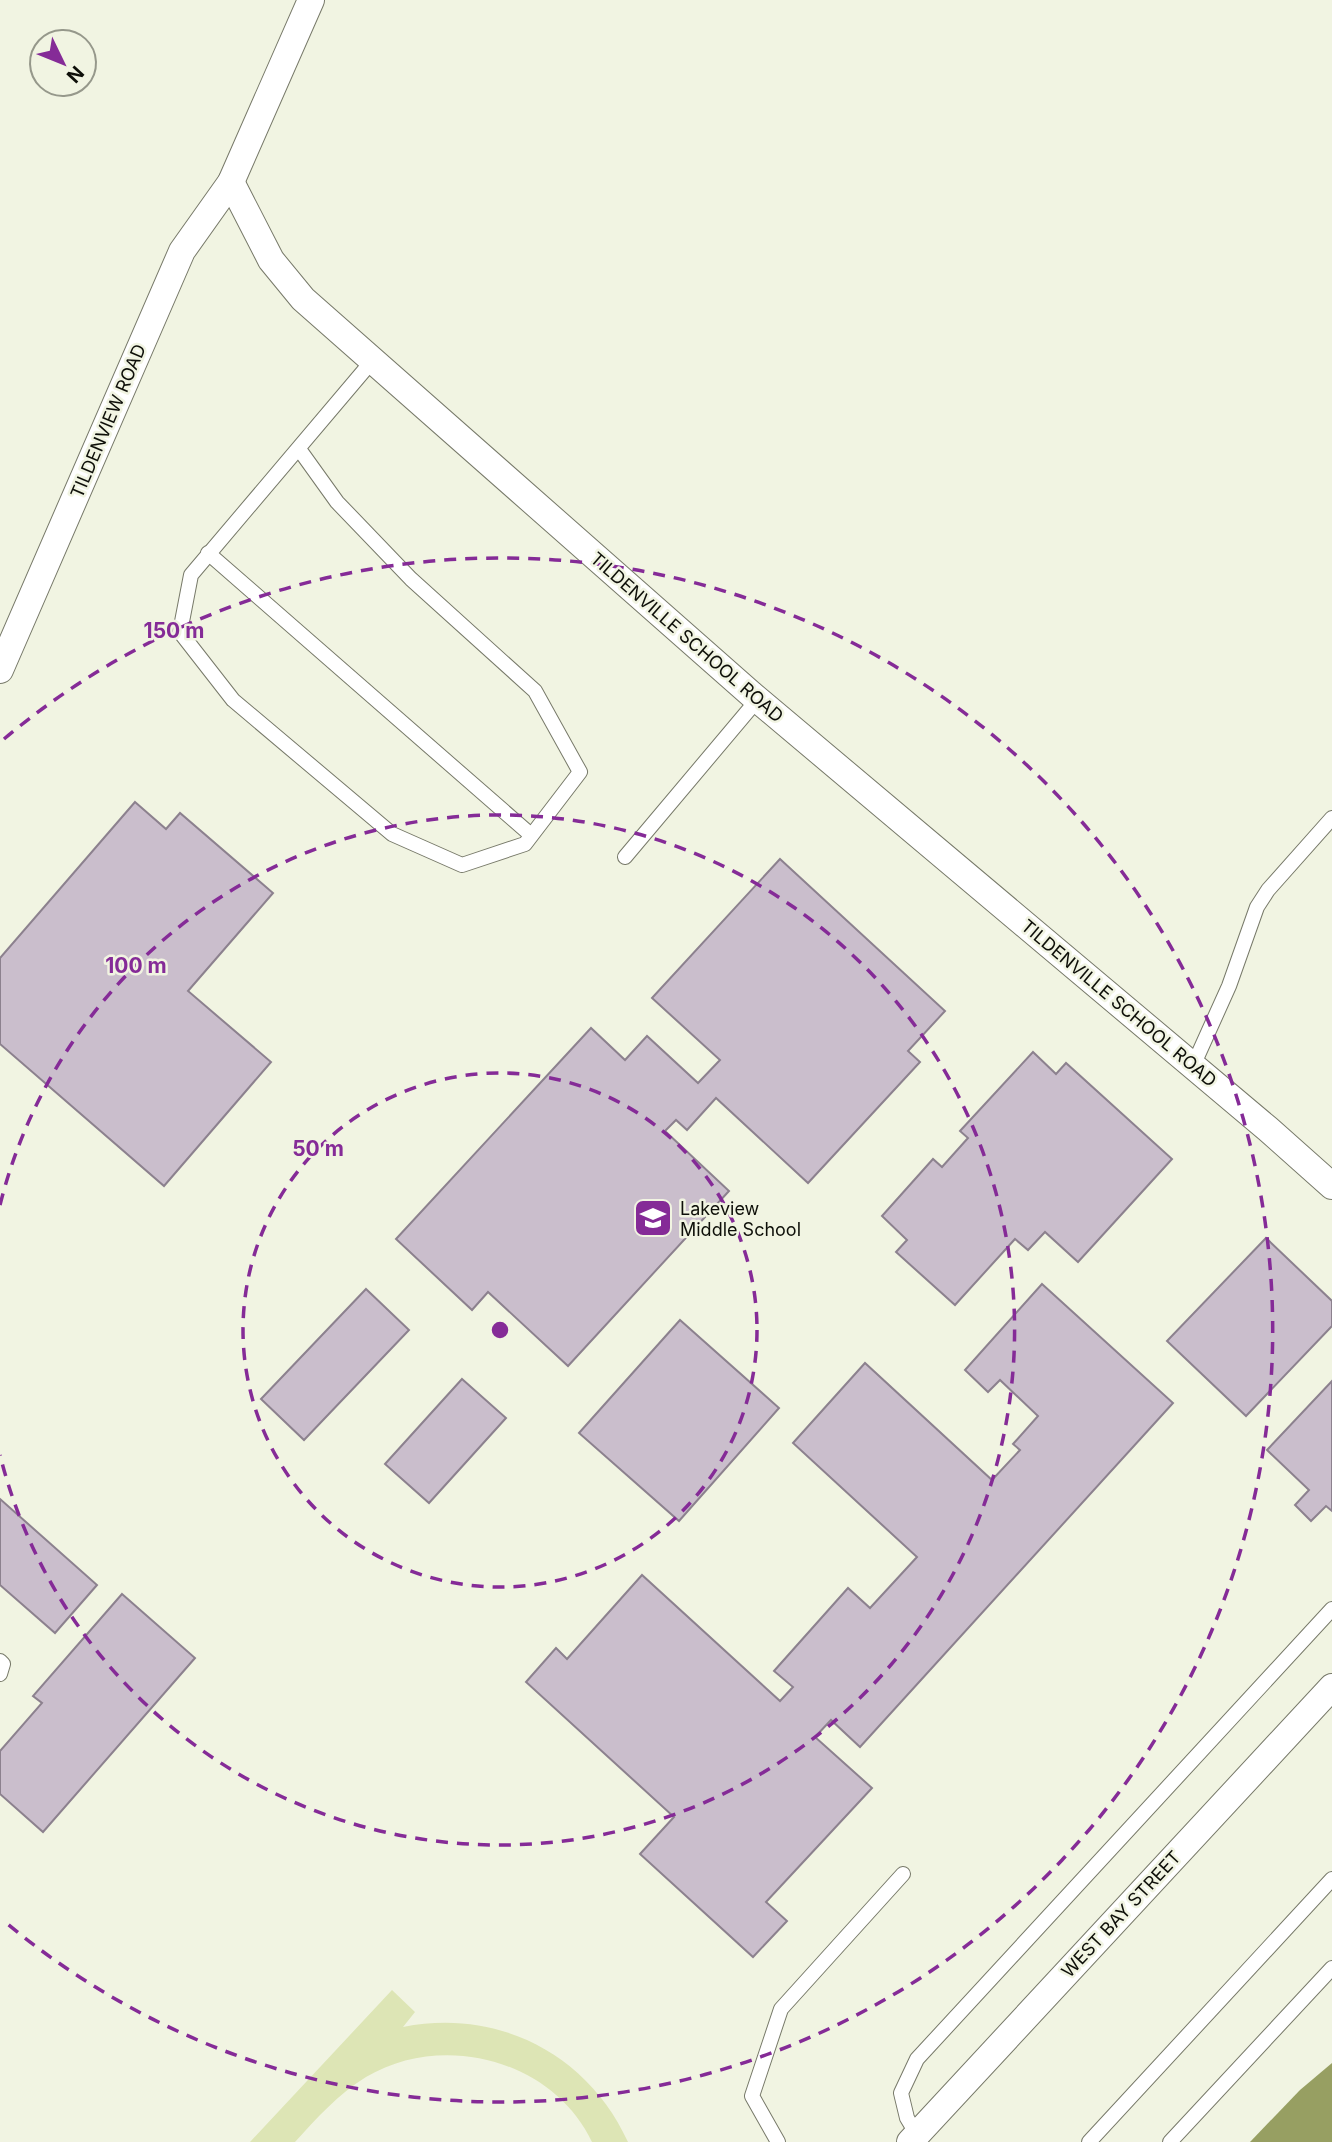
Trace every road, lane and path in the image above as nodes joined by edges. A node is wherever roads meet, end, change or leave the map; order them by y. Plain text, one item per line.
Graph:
1 (311, 0) edge
2 (231, 182) junction
3 (373, 360) junction
4 (299, 449) junction
5 (208, 554) junction
6 (0, 670) edge
7 (758, 699) junction
8 (1332, 818) edge
9 (531, 835) junction
10 (625, 857) dead end
11 (1193, 1066) junction
12 (1332, 1186) edge
13 (1332, 1609) edge
14 (0, 1661) edge
15 (0, 1674) edge
16 (1332, 1687) edge
17 (903, 1874) dead end
18 (1332, 1879) edge
19 (1332, 1968) edge
20 (917, 2140) edge
21 (778, 2142) edge
22 (1089, 2142) edge
23 (1170, 2142) edge

1 - 2 street
2 - 3 street, TILDENVILLE SCHOOL ROAD
2 - 6 street, TILDENVIEW ROAD
3 - 4 lane
3 - 7 street, TILDENVILLE SCHOOL ROAD
4 - 5 lane
4 - 9 lane
5 - 9 lane
5 - 9 lane
7 - 10 lane
7 - 11 street, TILDENVILLE SCHOOL ROAD
8 - 11 lane
11 - 12 street, TILDENVILLE SCHOOL ROAD
13 - 20 lane
14 - 15 lane
16 - 20 street, WEST BAY STREET
17 - 21 lane
18 - 22 lane
19 - 23 lane

